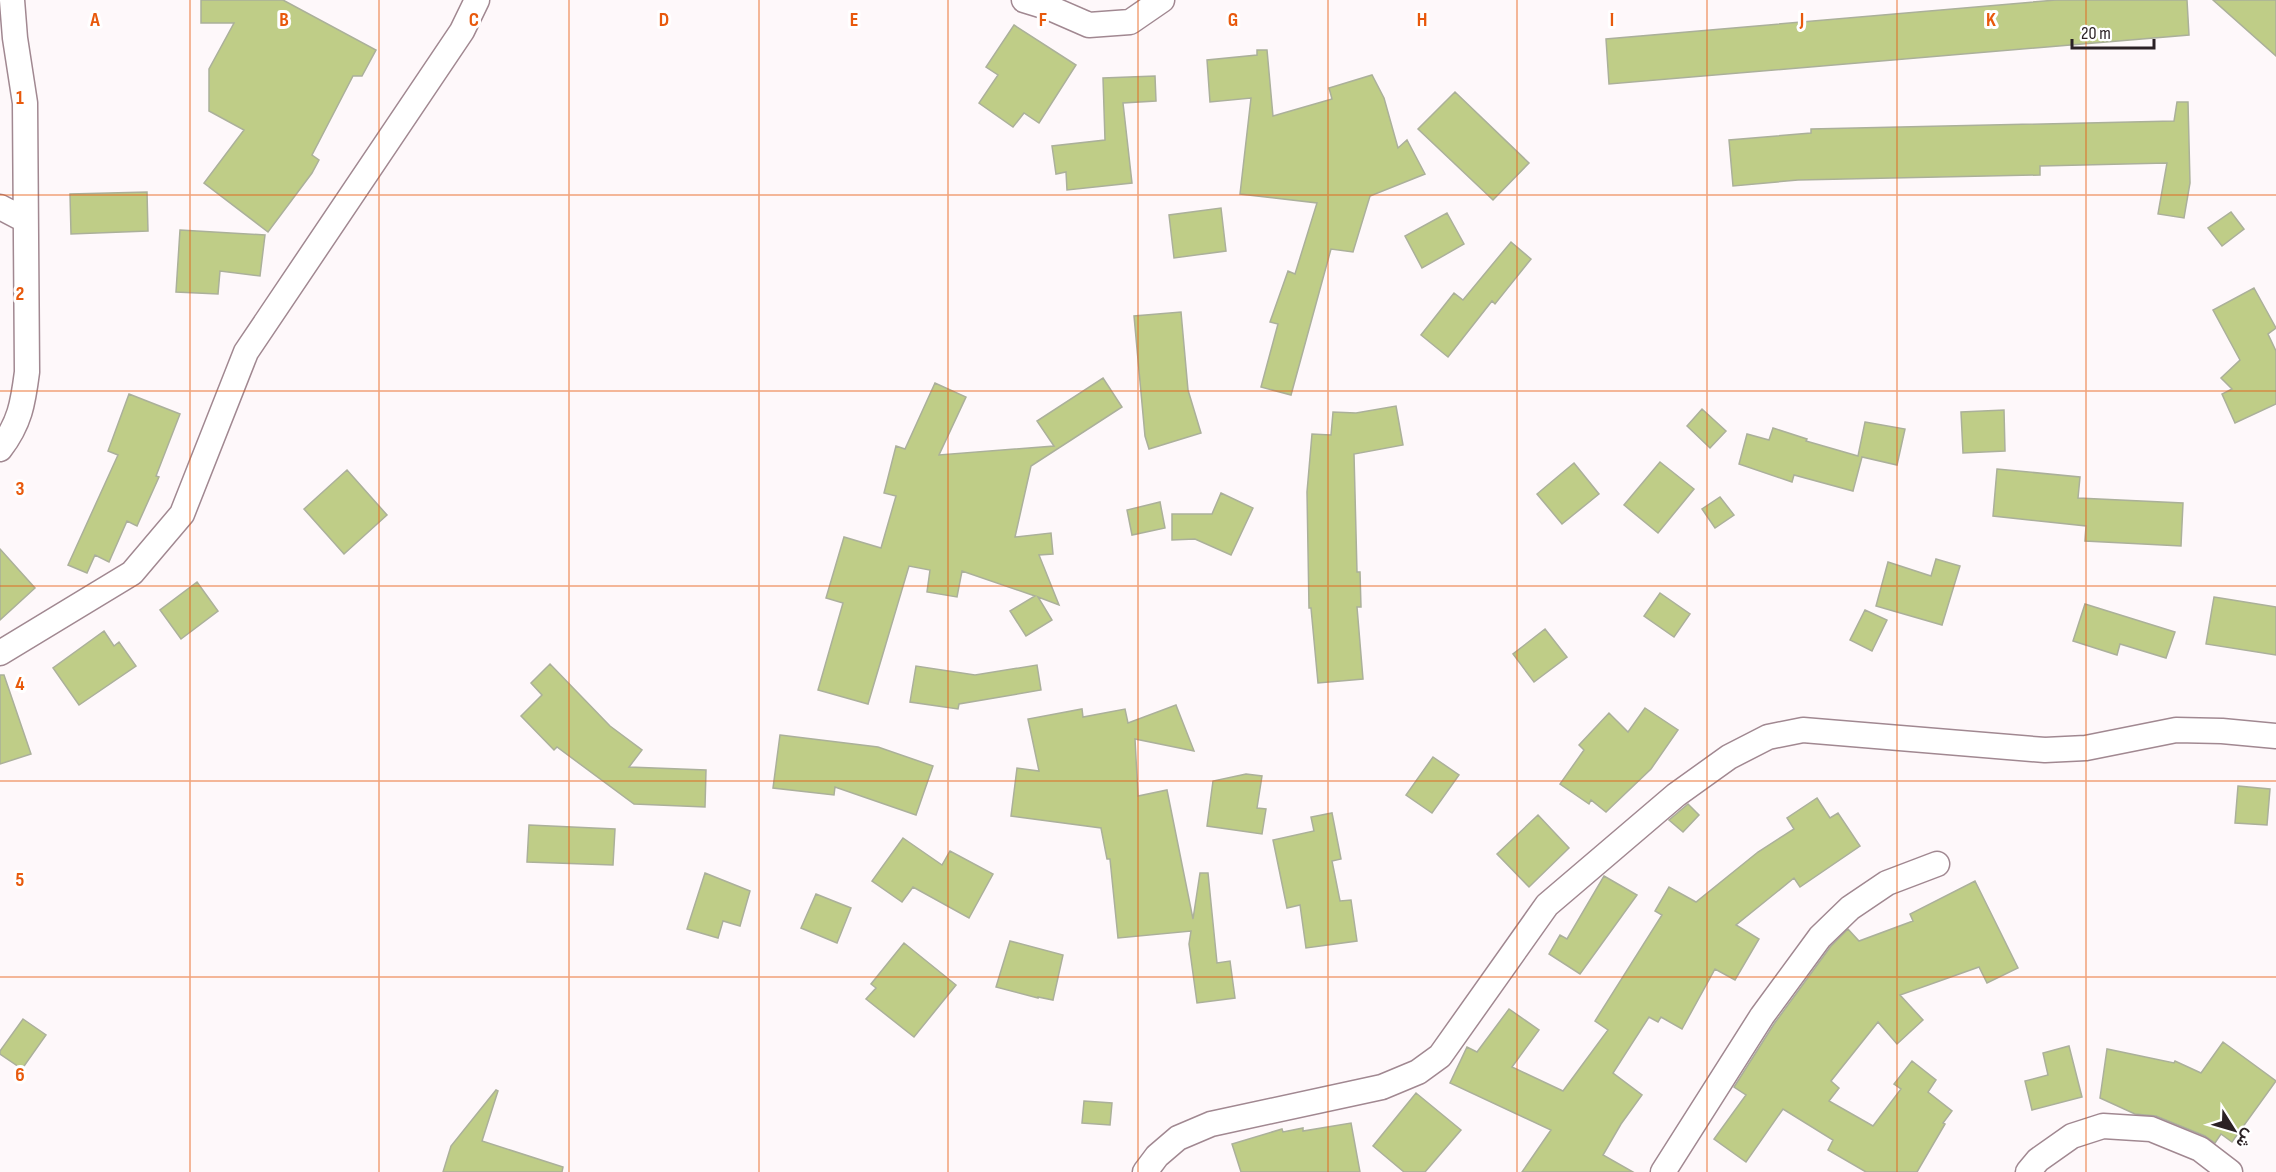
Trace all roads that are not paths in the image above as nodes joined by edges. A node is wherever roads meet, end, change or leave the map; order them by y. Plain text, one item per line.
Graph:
1 (12, 0) edge
2 (477, 0) edge
3 (1024, 0) edge
4 (1162, 0) edge
5 (0, 207) edge
6 (25, 220) junction
7 (4, 437) edge
8 (0, 653) edge
9 (2276, 736) edge
10 (1937, 864) dead end
11 (1145, 1172) edge
12 (1663, 1172) edge
13 (2028, 1172) edge
14 (2230, 1172) edge

1 - 6 street
2 - 8 street
3 - 4 street
5 - 6 street
6 - 7 street
9 - 11 street
10 - 12 street
13 - 14 street

